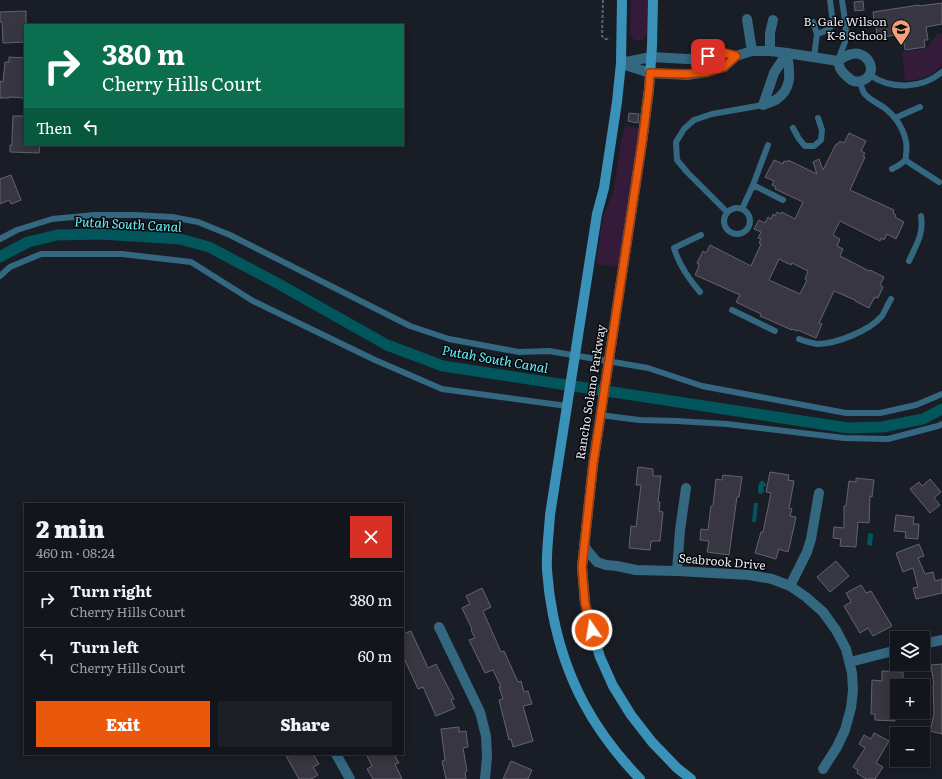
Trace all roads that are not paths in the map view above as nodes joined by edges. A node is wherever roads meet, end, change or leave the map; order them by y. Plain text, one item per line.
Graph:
1 (622, 0) edge
2 (653, 0) edge
3 (830, 0) edge
4 (842, 0) edge
5 (747, 19) dead end
6 (772, 20) dead end
7 (814, 22) dead end
8 (817, 34) junction
9 (752, 51) junction
10 (770, 51) junction
11 (787, 52) junction
12 (736, 56) junction
13 (651, 57) junction
14 (814, 57) junction
15 (838, 61) junction
16 (620, 63) junction
17 (942, 72) edge
18 (650, 73) junction
19 (870, 75) junction
20 (860, 81) junction
21 (762, 105) junction
22 (920, 107) dead end
23 (818, 118) dead end
24 (895, 118) junction
25 (793, 128) dead end
26 (768, 145) dead end
27 (905, 160) junction
28 (892, 169) dead end
29 (939, 182) dead end
30 (753, 185) junction
31 (783, 200) dead end
32 (742, 209) junction
33 (727, 212) junction
34 (921, 216) dead end
35 (701, 236) dead end
36 (0, 239) edge
37 (909, 261) dead end
38 (0, 276) edge
39 (700, 292) dead end
40 (891, 299) dead end
41 (732, 310) dead end
42 (775, 330) dead end
43 (799, 339) dead end
44 (574, 360) junction
45 (608, 366) junction
46 (942, 394) edge
47 (567, 404) junction
48 (601, 410) junction
49 (942, 424) edge
50 (686, 488) dead end
51 (819, 493) dead end
52 (584, 546) junction
53 (677, 571) junction
54 (790, 586) junction
55 (439, 627) dead end
56 (942, 640) edge
57 (930, 643) edge
58 (890, 652) edge
59 (850, 662) junction
60 (337, 755) edge
61 (823, 769) dead end
62 (350, 779) edge
63 (485, 779) edge
64 (640, 779) edge
65 (691, 779) edge

1 - 16 street, Rancho Solano Parkway
2 - 13 street, Rancho Solano Parkway
3 - 8 lane
4 - 15 lane
5 - 9 street
6 - 10 street
7 - 8 lane
8 - 14 lane
9 - 10 street
9 - 12 street
10 - 11 street
11 - 14 street
11 - 21 street
11 - 21 street
12 - 13 street
12 - 18 street
13 - 16 street
13 - 18 street, Rancho Solano Parkway
14 - 15 street
15 - 19 street
15 - 20 street
16 - 18 street
16 - 44 street, Rancho Solano Parkway
17 - 19 lane
18 - 45 street, Rancho Solano Parkway
19 - 20 street
20 - 24 lane
21 - 33 lane
22 - 24 lane
23 - 25 lane
24 - 27 lane
26 - 30 lane
27 - 28 lane
27 - 29 lane
30 - 31 lane
30 - 32 lane
32 - 33 lane
32 - 33 lane
34 - 37 lane
35 - 39 lane
36 - 44 lane
38 - 47 lane
40 - 43 lane
41 - 42 lane
44 - 45 lane
44 - 47 street, Rancho Solano Parkway
45 - 46 lane
45 - 48 street, Rancho Solano Parkway
47 - 64 street, Rancho Solano Parkway
48 - 49 lane
48 - 52 street, Rancho Solano Parkway
50 - 53 street
51 - 54 street
52 - 53 street, Seabrook Drive
52 - 65 street, Rancho Solano Parkway
53 - 54 street, Seabrook Drive
54 - 59 street, Seabrook Drive
55 - 63 street
56 - 57 street
58 - 59 street
59 - 61 street, Seabrook Drive
60 - 62 street

